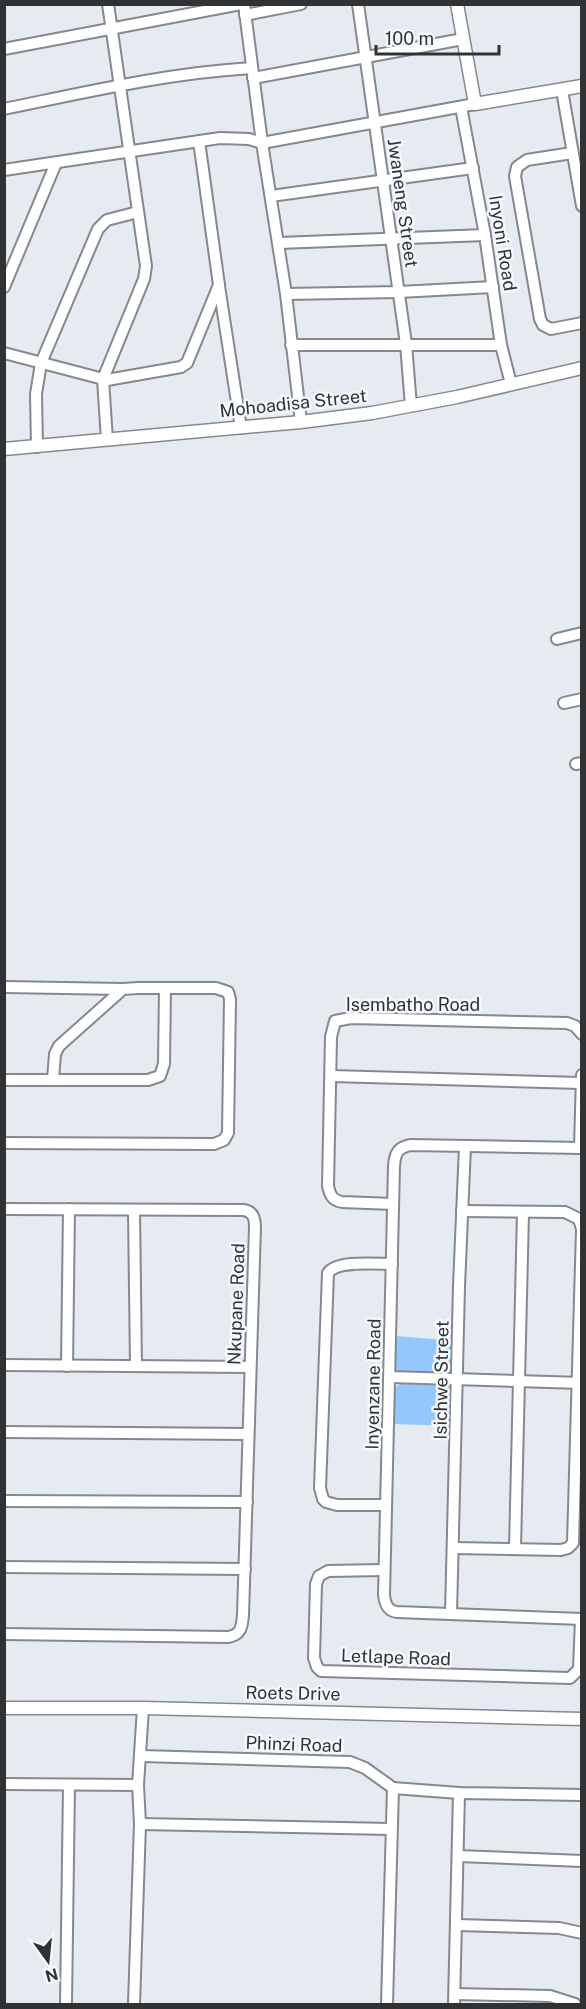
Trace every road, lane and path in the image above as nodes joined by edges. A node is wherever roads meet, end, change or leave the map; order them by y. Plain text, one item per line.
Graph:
1 (108, 4) edge
2 (301, 4) edge
3 (358, 4) edge
4 (457, 4) edge
5 (243, 8) edge
6 (112, 28) junction
7 (463, 39) junction
8 (4, 49) edge
9 (365, 58) junction
10 (252, 73) junction
11 (120, 86) junction
12 (582, 86) edge
13 (562, 90) junction
14 (475, 104) junction
15 (461, 107) junction
16 (4, 109) edge
17 (374, 122) junction
18 (199, 141) junction
19 (262, 143) junction
20 (129, 152) junction
21 (572, 153) junction
22 (56, 164) junction
23 (473, 168) junction
24 (4, 170) edge
25 (382, 179) junction
26 (271, 196) junction
27 (582, 206) edge
28 (138, 212) junction
29 (484, 235) junction
30 (391, 237) junction
31 (279, 243) junction
32 (219, 285) junction
33 (4, 287) edge
34 (492, 287) junction
35 (399, 292) junction
36 (286, 294) junction
37 (582, 322) edge
38 (406, 344) junction
39 (291, 345) junction
40 (501, 345) junction
41 (4, 354) edge
42 (41, 363) junction
43 (582, 368) edge
44 (103, 379) junction
45 (511, 384) junction
46 (411, 406) junction
47 (301, 423) junction
48 (241, 428) junction
49 (107, 440) junction
50 (37, 447) junction
51 (4, 449) edge
52 (582, 633) edge
53 (557, 639) dead end
54 (582, 699) edge
55 (564, 703) dead end
56 (4, 987) edge
57 (165, 988) junction
58 (123, 989) junction
59 (582, 1034) edge
60 (582, 1075) edge
61 (331, 1076) junction
62 (4, 1080) edge
63 (53, 1080) junction
64 (581, 1083) edge
65 (4, 1143) edge
66 (465, 1146) junction
67 (581, 1148) edge
68 (393, 1204) junction
69 (4, 1209) edge
70 (69, 1209) junction
71 (134, 1210) junction
72 (462, 1211) junction
73 (523, 1213) junction
74 (582, 1229) edge
75 (392, 1264) junction
76 (4, 1365) edge
77 (67, 1366) junction
78 (136, 1366) junction
79 (250, 1367) junction
80 (390, 1377) junction
81 (458, 1379) junction
82 (520, 1380) junction
83 (580, 1383) edge
84 (4, 1432) edge
85 (248, 1434) junction
86 (4, 1501) edge
87 (247, 1502) junction
88 (386, 1505) junction
89 (453, 1548) junction
90 (515, 1548) junction
91 (4, 1567) edge
92 (245, 1569) junction
93 (384, 1570) junction
94 (452, 1614) junction
95 (581, 1619) edge
96 (4, 1634) edge
97 (4, 1708) edge
98 (143, 1708) junction
99 (582, 1719) edge
100 (141, 1756) junction
101 (4, 1784) edge
102 (69, 1785) junction
103 (138, 1785) junction
104 (393, 1788) junction
105 (459, 1793) junction
106 (582, 1795) edge
107 (140, 1824) junction
108 (391, 1829) junction
109 (458, 1856) junction
110 (582, 1861) edge
111 (457, 1925) junction
112 (582, 1933) edge
113 (455, 1999) edge
114 (66, 2004) edge
115 (135, 2004) edge
116 (387, 2004) edge
117 (574, 2004) edge

1 - 6 street
2 - 5 street
3 - 9 street, Jwaneng Street
4 - 7 street
5 - 6 street
5 - 10 street
6 - 8 street
6 - 11 street
7 - 9 street
7 - 14 street
9 - 10 street
9 - 17 street, Jwaneng Street
10 - 11 street
10 - 19 street
11 - 16 street
11 - 20 street
12 - 13 street
13 - 14 street
13 - 21 street
14 - 15 street
15 - 17 street
15 - 23 street, Inyoni Road
17 - 19 street
17 - 25 street, Jwaneng Street
18 - 19 street
18 - 20 street
18 - 32 street
19 - 26 street
20 - 22 street
20 - 28 street
21 - 27 street
21 - 37 street
22 - 24 street
22 - 33 street
23 - 25 street
23 - 29 street, Inyoni Road
25 - 26 street
25 - 30 street, Jwaneng Street
26 - 31 street
28 - 42 street
28 - 44 street
29 - 30 street
29 - 34 street, Inyoni Road
30 - 31 street
30 - 35 street, Jwaneng Street
31 - 36 street
32 - 44 street
32 - 48 street
34 - 35 street
34 - 40 street, Inyoni Road
35 - 36 street
35 - 38 street, Jwaneng Street
36 - 39 street
38 - 39 street
38 - 40 street
38 - 46 street, Jwaneng Street
39 - 47 street
40 - 45 street, Inyoni Road
41 - 42 street
42 - 44 street
42 - 50 street
43 - 45 street, Mohoadisa Street
44 - 49 street
45 - 46 street, Mohoadisa Street
46 - 47 street, Mohoadisa Street
47 - 48 street, Mohoadisa Street
48 - 49 street, Mohoadisa Street
49 - 50 street, Mohoadisa Street
50 - 51 street, Mohoadisa Street
52 - 53 street
54 - 55 street
56 - 58 street
57 - 58 street
57 - 63 street
57 - 65 street
58 - 63 street
59 - 61 street, Isembatho Road
60 - 64 street
61 - 64 street
61 - 68 street, Isembatho Road
62 - 63 street
64 - 67 street
66 - 67 street, Inyenzane Road
66 - 68 street, Inyenzane Road
66 - 72 street, Isichwe Street
68 - 75 street, Inyenzane Road
69 - 70 street, Nkupane Road
70 - 71 street, Nkupane Road
70 - 77 street
71 - 78 street
71 - 79 street, Nkupane Road
72 - 73 street
72 - 81 street, Isichwe Street
73 - 74 street
73 - 82 street
74 - 83 street
75 - 80 street, Inyenzane Road
75 - 88 street
76 - 77 street
77 - 78 street
78 - 79 street
79 - 85 street, Nkupane Road
80 - 81 street
80 - 88 street, Inyenzane Road
81 - 82 street
81 - 89 street, Isichwe Street
82 - 83 street
82 - 90 street
83 - 90 street
84 - 85 street
85 - 87 street, Nkupane Road
86 - 87 street
87 - 92 street, Nkupane Road
88 - 93 street, Inyenzane Road
89 - 90 street
89 - 94 street, Isichwe Street
91 - 92 street
92 - 96 street, Nkupane Road
93 - 94 street, Inyenzane Road
93 - 95 street, Letlape Road
94 - 95 street, Inyenzane Road
97 - 98 street, Roets Drive
98 - 99 street, Roets Drive
98 - 100 street
100 - 103 street
100 - 104 street, Phinzi Road
101 - 102 street
102 - 103 street
102 - 114 street
103 - 107 street
104 - 105 street
104 - 108 street
105 - 106 street
105 - 109 street
107 - 108 street
107 - 115 street
108 - 116 street
109 - 110 street
109 - 111 street
111 - 112 street
111 - 113 street
113 - 117 street

